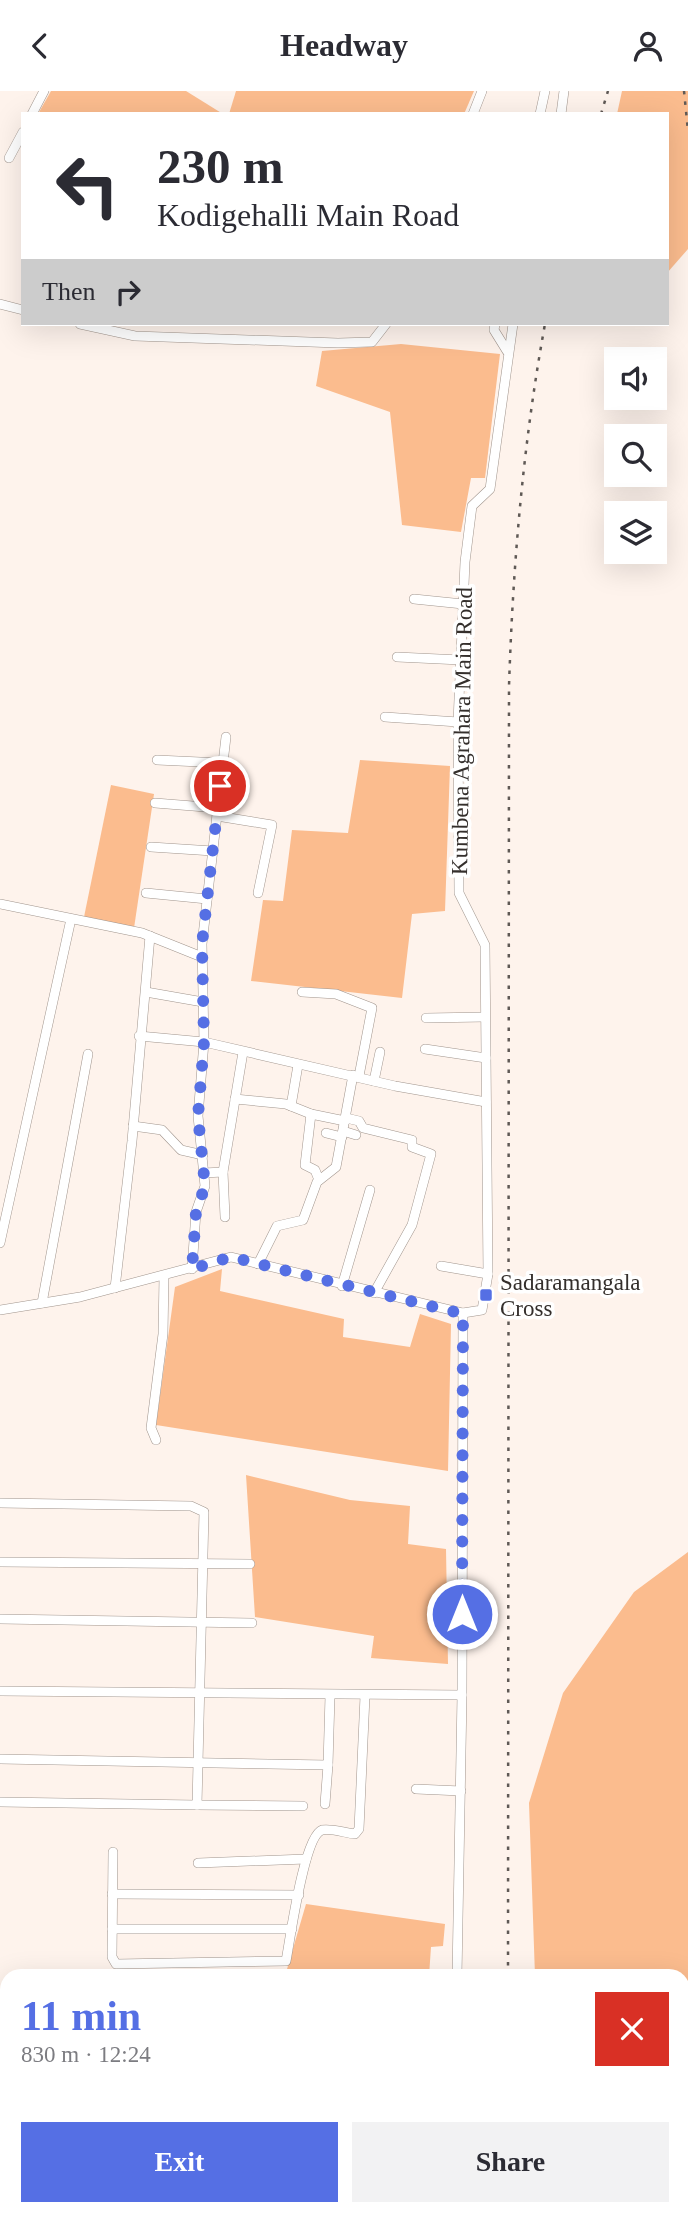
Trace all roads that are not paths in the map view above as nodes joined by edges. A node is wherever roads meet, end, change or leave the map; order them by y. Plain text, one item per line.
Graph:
1 (44, 91) edge
2 (482, 91) edge
3 (545, 91) edge
4 (564, 91) edge
5 (33, 112) edge
6 (474, 112) edge
7 (540, 112) edge
8 (561, 112) edge
9 (21, 136) edge
10 (9, 158) dead end
11 (0, 304) edge
12 (21, 309) edge
13 (89, 326) edge
14 (384, 326) edge
15 (495, 326) edge
16 (513, 326) edge
17 (507, 351) junction
18 (414, 599) dead end
19 (463, 604) junction
20 (397, 657) dead end
21 (461, 660) junction
22 (385, 717) dead end
23 (458, 722) junction
24 (226, 737) dead end
25 (157, 760) dead end
26 (222, 763) junction
27 (155, 803) dead end
28 (217, 812) junction
29 (151, 847) dead end
30 (213, 851) junction
31 (146, 893) dead end
32 (258, 893) dead end
33 (207, 899) junction
34 (0, 904) edge
35 (71, 919) junction
36 (150, 936) junction
37 (202, 957) junction
38 (146, 992) junction
39 (302, 992) dead end
40 (203, 1002) junction
41 (485, 1017) junction
42 (426, 1018) dead end
43 (139, 1036) junction
44 (204, 1042) junction
45 (425, 1049) dead end
46 (243, 1052) junction
47 (380, 1052) dead end
48 (88, 1054) dead end
49 (486, 1058) junction
50 (298, 1065) junction
51 (356, 1076) junction
52 (374, 1081) junction
53 (235, 1099) junction
54 (486, 1102) junction
55 (291, 1106) junction
56 (311, 1114) junction
57 (345, 1119) junction
58 (133, 1126) junction
59 (326, 1133) dead end
60 (343, 1134) junction
61 (355, 1135) dead end
62 (203, 1154) junction
63 (204, 1173) junction
64 (223, 1173) junction
65 (319, 1180) junction
66 (370, 1190) dead end
67 (225, 1217) dead end
68 (0, 1243) edge
69 (258, 1264) junction
70 (441, 1266) dead end
71 (192, 1269) junction
72 (488, 1274) junction
73 (164, 1276) junction
74 (342, 1286) junction
75 (115, 1288) junction
76 (374, 1293) junction
77 (42, 1303) junction
78 (0, 1310) edge
79 (463, 1314) junction
80 (156, 1440) dead end
81 (0, 1503) edge
82 (0, 1562) edge
83 (250, 1564) dead end
84 (203, 1565) junction
85 (0, 1619) edge
86 (252, 1623) dead end
87 (202, 1624) junction
88 (0, 1691) edge
89 (200, 1694) junction
90 (462, 1695) junction
91 (330, 1696) junction
92 (365, 1696) junction
93 (0, 1759) edge
94 (198, 1763) junction
95 (328, 1765) junction
96 (416, 1789) dead end
97 (461, 1791) junction
98 (0, 1802) edge
99 (325, 1804) dead end
100 (197, 1805) junction
101 (303, 1806) dead end
102 (113, 1852) dead end
103 (306, 1859) junction
104 (198, 1863) dead end
105 (112, 1894) junction
106 (299, 1895) junction
107 (112, 1929) junction
108 (292, 1929) junction
109 (457, 1969) edge

1 - 5 street
2 - 6 street
3 - 7 street
4 - 8 street
9 - 10 street
11 - 12 street
13 - 14 street
15 - 17 street
16 - 17 street, Kumbena Agrahara Main Road
17 - 19 street, Kumbena Agrahara Main Road
18 - 19 street
19 - 21 street, Kumbena Agrahara Main Road
20 - 21 street
21 - 23 street, Kumbena Agrahara Main Road
22 - 23 street
23 - 41 street, Kumbena Agrahara Main Road
24 - 26 street
25 - 26 street
26 - 28 street
27 - 28 street
28 - 30 street
28 - 32 street
29 - 30 street
30 - 33 street
31 - 33 street
33 - 37 street
34 - 35 street
35 - 36 street
35 - 68 street
36 - 37 street
36 - 38 street
37 - 40 street
38 - 40 street
38 - 43 street
39 - 51 street
40 - 44 street
41 - 42 street
41 - 49 street, Kumbena Agrahara Main Road
43 - 44 street
43 - 58 street
44 - 46 street
44 - 62 street
45 - 49 street
46 - 50 street
46 - 53 street
47 - 52 street
48 - 77 street
49 - 54 street, Kumbena Agrahara Main Road
50 - 51 street
50 - 55 street
51 - 52 street
51 - 57 street
52 - 54 street
53 - 55 street
53 - 64 street
54 - 72 street, Kumbena Agrahara Main Road
55 - 56 street
56 - 57 street
56 - 65 street
57 - 60 street
57 - 76 street
58 - 62 street
58 - 75 street
59 - 60 street
60 - 61 street
60 - 65 street
62 - 63 street
63 - 64 street
63 - 71 street
64 - 67 street
65 - 69 street
66 - 74 street
69 - 71 street
69 - 74 street
70 - 72 street
71 - 73 street
72 - 79 street, Kumbena Agrahara Main Road
73 - 75 street
73 - 80 street
74 - 76 street
75 - 77 street
76 - 79 street
77 - 78 street
79 - 90 street
81 - 84 street
82 - 84 street
83 - 84 street
84 - 87 street
85 - 87 street
86 - 87 street
87 - 89 street
88 - 89 street
89 - 91 street
89 - 94 street
90 - 92 street
90 - 97 street
91 - 92 street
91 - 95 street
92 - 103 street
93 - 94 street
94 - 95 street
94 - 100 street
95 - 99 street
96 - 97 street
97 - 109 street
98 - 100 street
100 - 101 street
102 - 105 street
103 - 104 street
103 - 106 street
105 - 106 street
105 - 107 street
106 - 108 street
107 - 108 street
107 - 108 street

